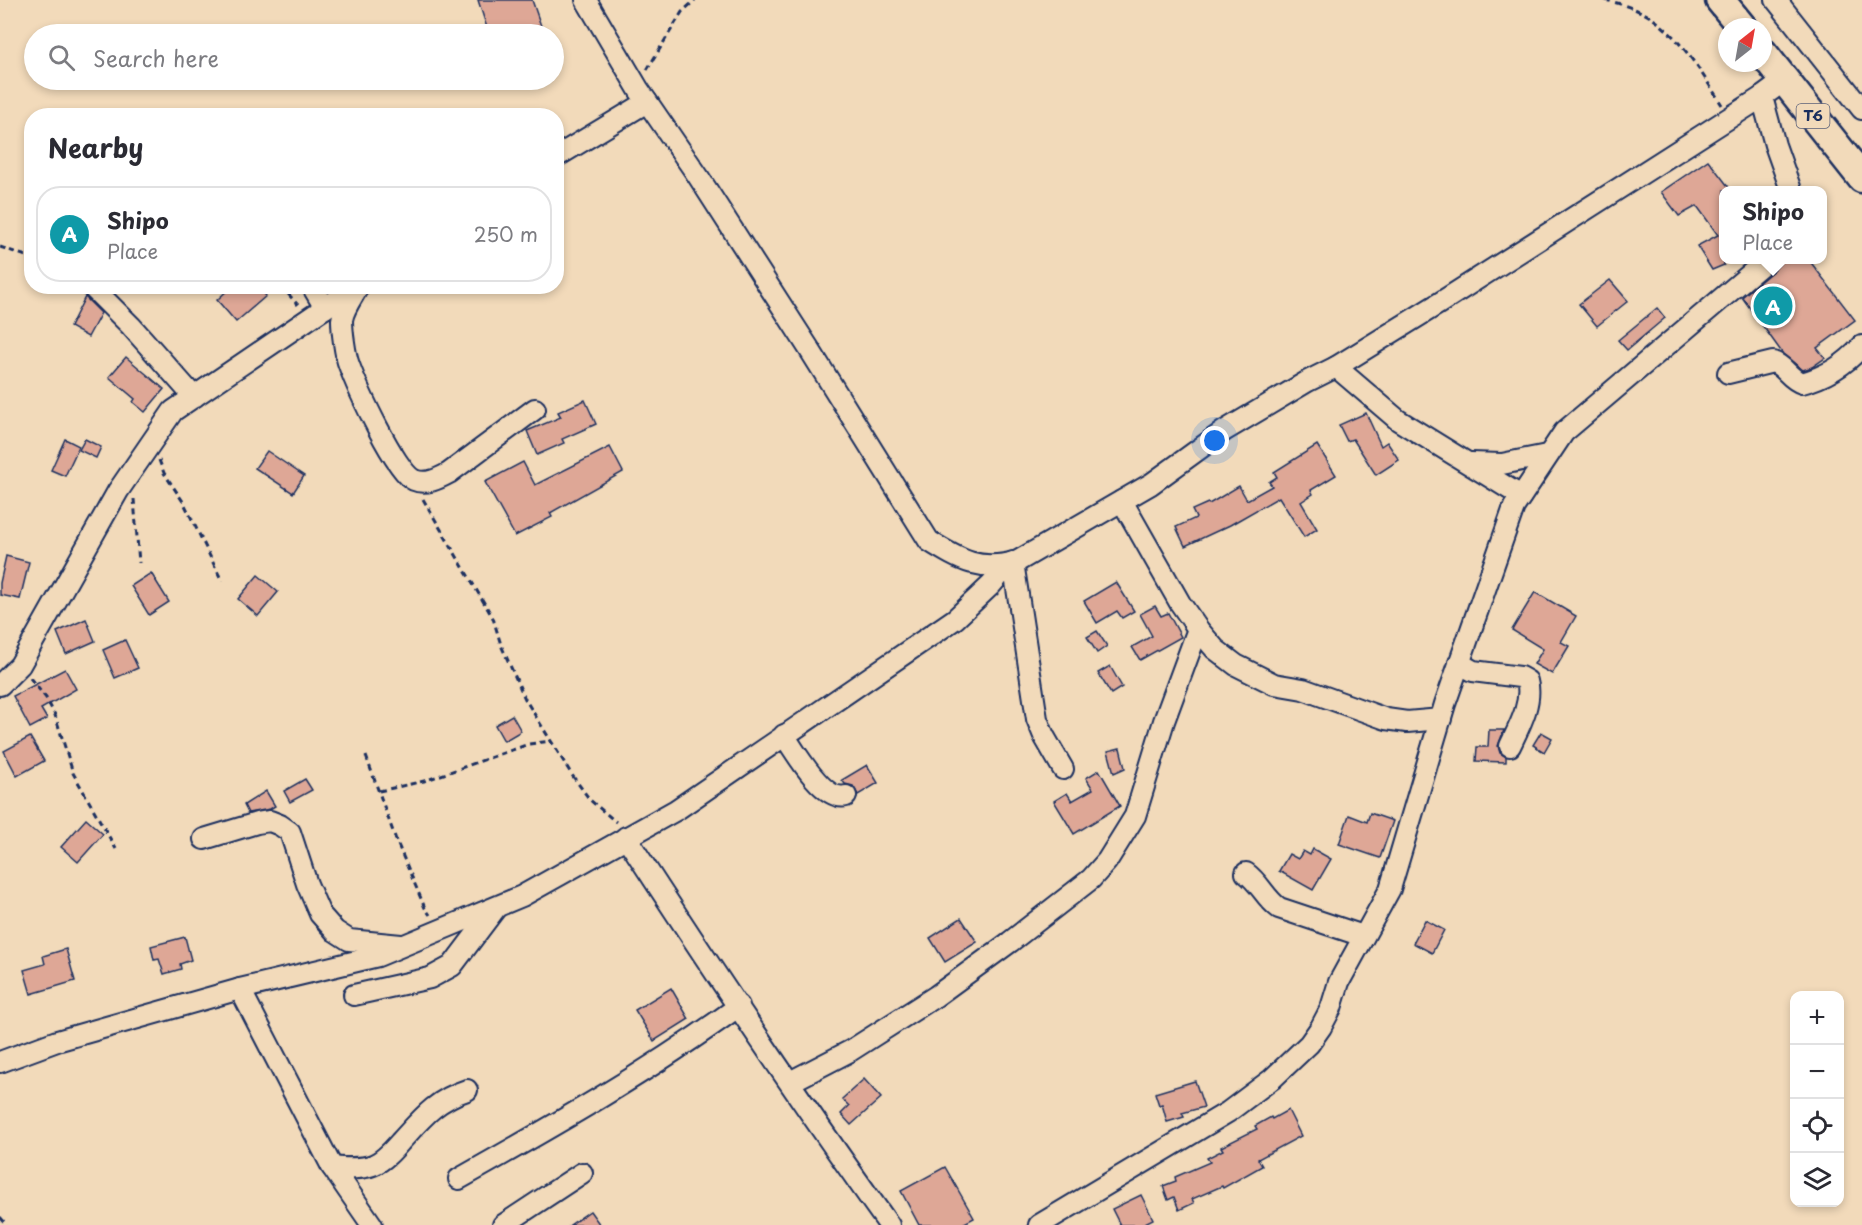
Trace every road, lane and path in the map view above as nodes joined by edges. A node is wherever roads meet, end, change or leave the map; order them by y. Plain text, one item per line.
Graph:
1 (586, 0) edge
2 (695, 0) edge
3 (1605, 0) edge
4 (1720, 0) edge
5 (1776, 0) edge
6 (1735, 18) edge
7 (1772, 64) edge
8 (1785, 80) junction
9 (642, 95) junction
10 (1762, 97) junction
11 (1862, 109) edge
12 (1729, 117) junction
13 (564, 151) edge
14 (1862, 178) edge
15 (1790, 186) edge
16 (0, 247) edge
17 (24, 255) edge
18 (1762, 264) edge
19 (100, 294) edge
20 (292, 294) edge
21 (313, 294) edge
22 (345, 294) edge
23 (353, 294) edge
24 (317, 313) junction
25 (1862, 346) edge
26 (1336, 367) junction
27 (1728, 373) dead end
28 (194, 397) junction
29 (535, 409) dead end
30 (151, 442) junction
31 (1547, 455) junction
32 (1468, 462) junction
33 (132, 470) junction
34 (412, 479) junction
35 (1521, 496) junction
36 (1122, 501) junction
37 (139, 563) dead end
38 (1011, 564) junction
39 (222, 582) dead end
40 (1198, 630) junction
41 (1460, 663) junction
42 (20, 665) junction
43 (0, 686) edge
44 (1441, 719) junction
45 (784, 735) junction
46 (551, 741) junction
47 (1510, 746) dead end
48 (366, 756) dead end
49 (1063, 769) dead end
50 (379, 791) junction
51 (846, 796) dead end
52 (630, 835) junction
53 (204, 839) dead end
54 (116, 849) dead end
55 (1246, 873) dead end
56 (497, 907) junction
57 (441, 929) junction
58 (1363, 936) junction
59 (402, 946) junction
60 (240, 989) junction
61 (354, 995) dead end
62 (739, 1006) junction
63 (3, 1055) edge
64 (790, 1082) junction
65 (466, 1090) dead end
66 (332, 1167) junction
67 (582, 1173) dead end
68 (459, 1179) dead end
69 (0, 1217) edge
70 (7, 1225) edge
71 (372, 1225) edge
72 (503, 1225) edge
73 (889, 1225) edge
74 (1039, 1225) edge

1 - 9 street
2 - 9 path
3 - 12 path
4 - 6 highway
5 - 11 street
7 - 8 highway, T6
8 - 10 street
8 - 14 highway, T6
9 - 13 street
9 - 38 street
10 - 12 street
10 - 15 street
12 - 26 street
16 - 17 path
18 - 31 street
19 - 28 street
20 - 24 path
21 - 24 street
22 - 24 street
23 - 34 street
24 - 28 street
25 - 27 street
26 - 32 street
26 - 36 street
28 - 30 street
29 - 34 street
30 - 33 street
30 - 39 path
31 - 32 street
31 - 35 street
32 - 35 street
33 - 37 path
33 - 42 street
34 - 46 path
35 - 41 street
36 - 38 street
36 - 40 street
38 - 45 street
38 - 49 street
40 - 44 street
40 - 64 street
41 - 44 street
41 - 47 street
42 - 43 street
42 - 54 path
44 - 58 street
45 - 51 street
45 - 52 street
46 - 50 path
46 - 52 path
48 - 50 path
50 - 57 path
52 - 56 street
52 - 62 street
53 - 59 street
55 - 58 street
56 - 57 street
56 - 61 street
57 - 59 street
58 - 74 street
59 - 60 street
60 - 63 street
60 - 66 street
62 - 64 street
62 - 68 street
64 - 73 street
65 - 66 street
66 - 71 street
67 - 72 street
69 - 70 path

